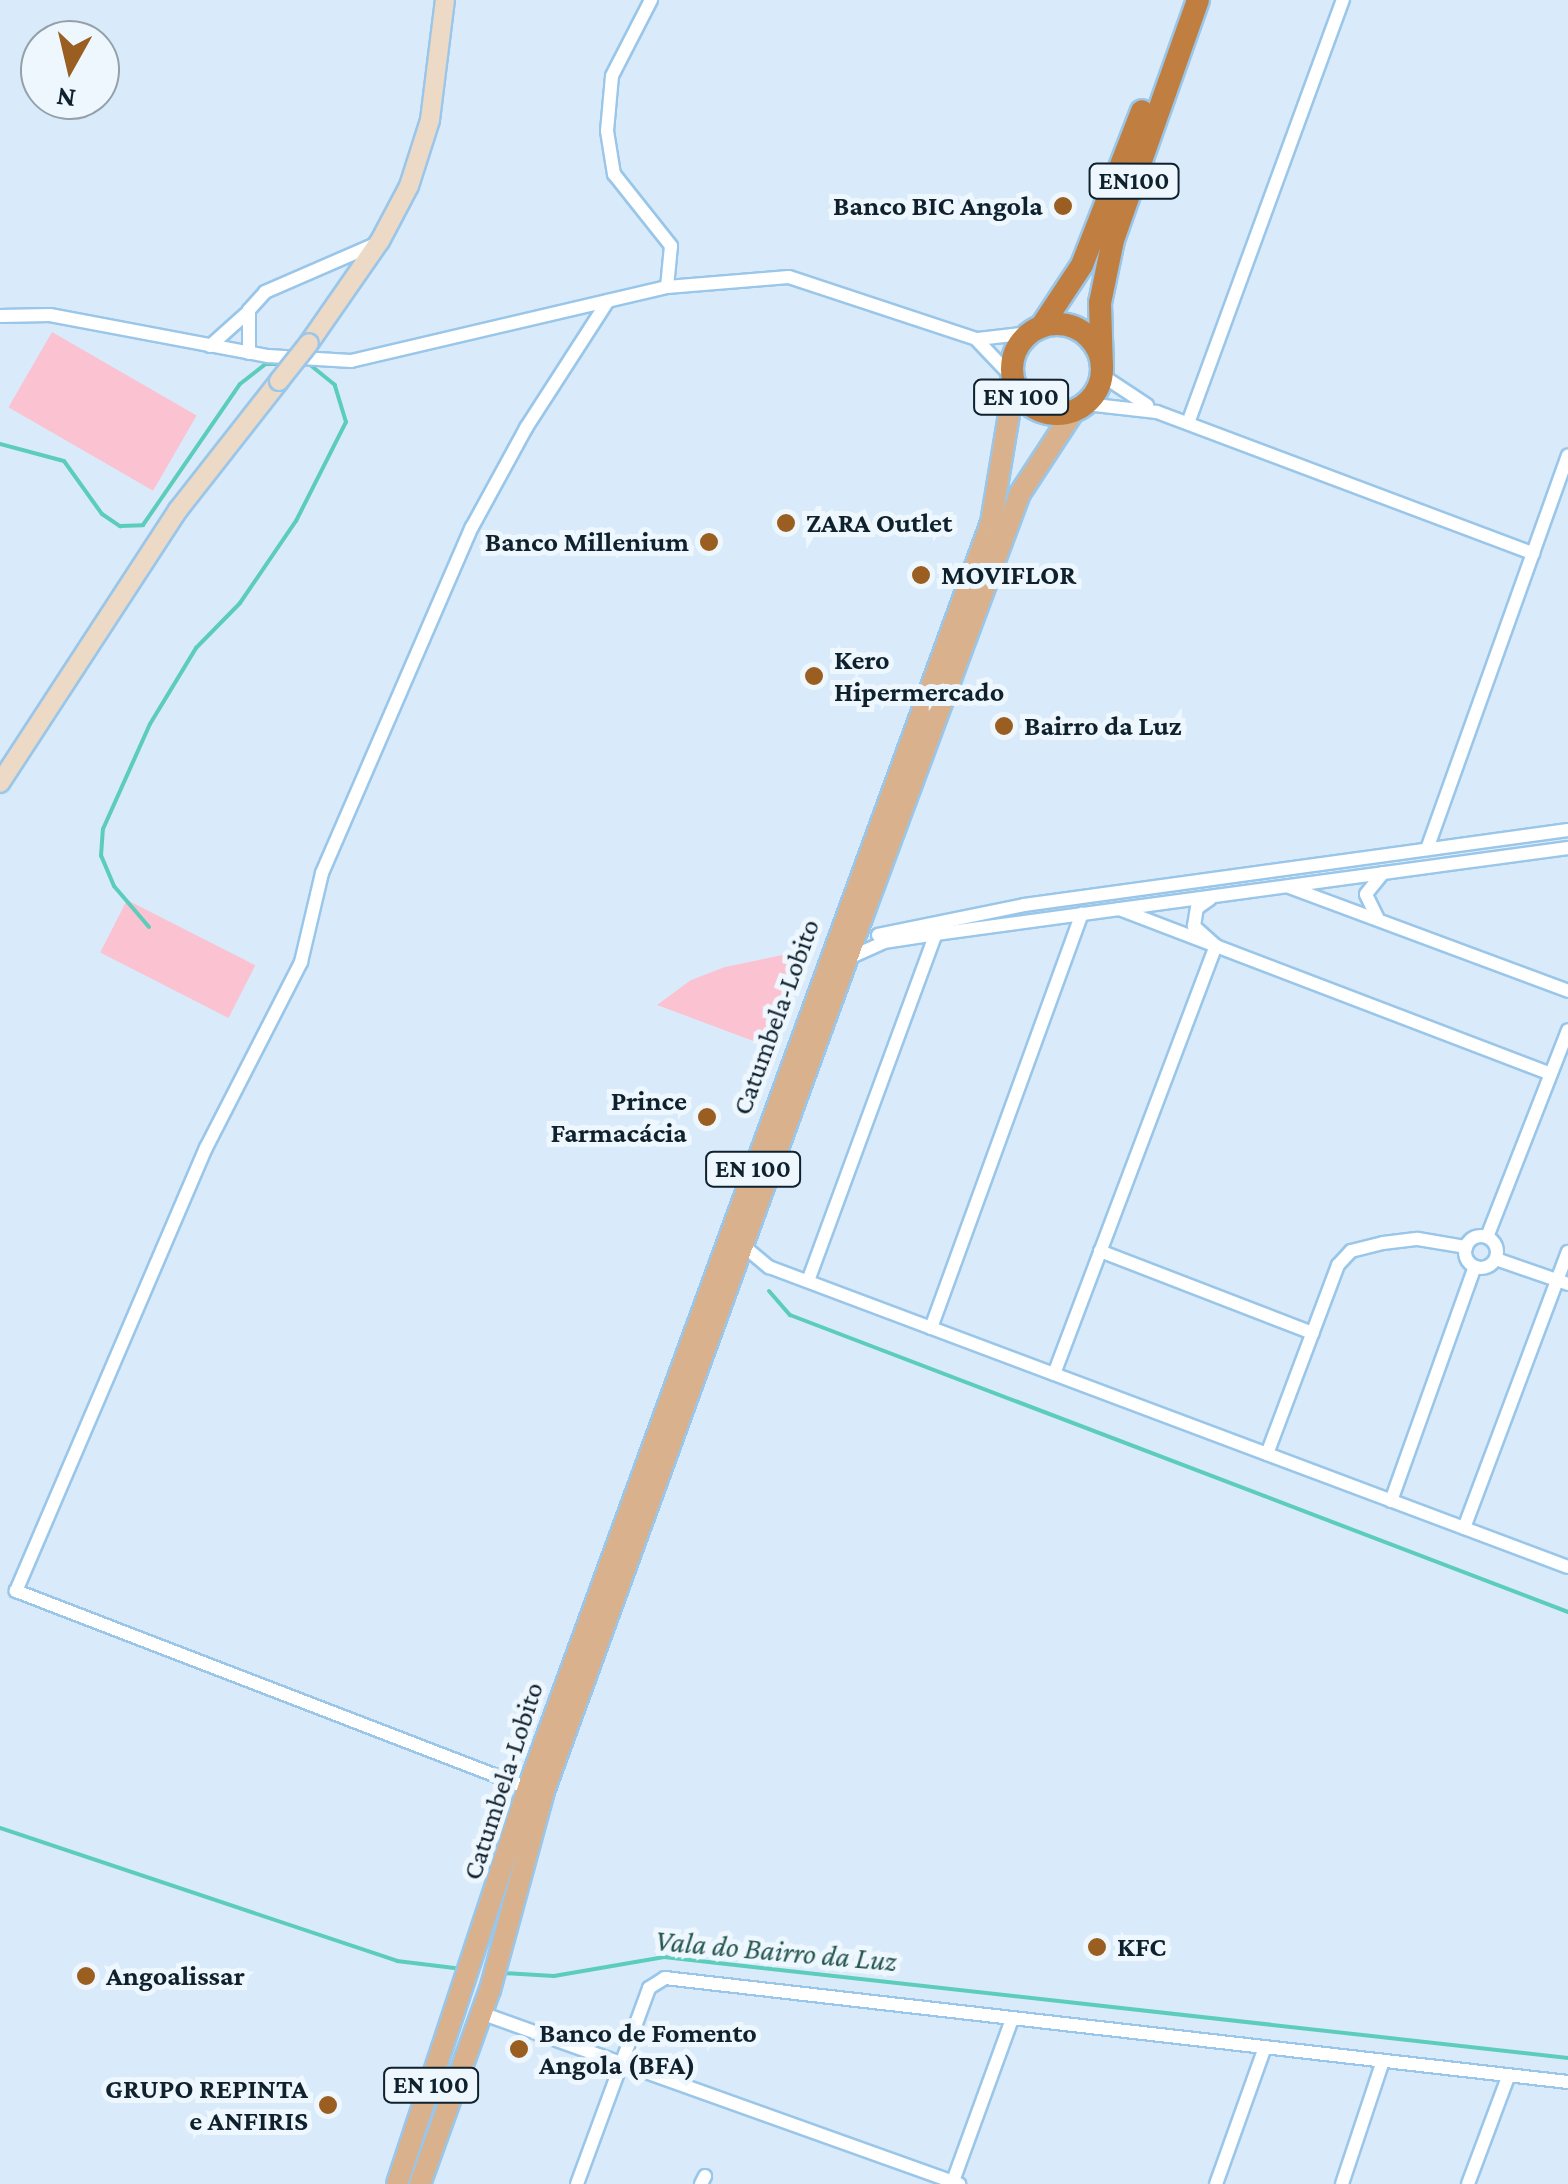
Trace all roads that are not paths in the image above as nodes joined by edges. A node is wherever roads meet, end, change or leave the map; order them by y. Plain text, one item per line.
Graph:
1 (445, 0) edge
2 (651, 0) edge
3 (1184, 0) edge
4 (1198, 0) edge
5 (1343, 0) edge
6 (380, 241) junction
7 (666, 287) junction
8 (608, 301) junction
9 (250, 310) junction
10 (0, 316) edge
11 (1036, 330) junction
12 (976, 339) junction
13 (210, 346) junction
14 (249, 353) junction
15 (1103, 372) junction
16 (1014, 381) junction
17 (1080, 407) junction
18 (1157, 412) junction
19 (1188, 423) junction
20 (1568, 456) edge
21 (1533, 553) junction
22 (0, 782) edge
23 (1568, 830) edge
24 (1427, 848) junction
25 (1568, 848) edge
26 (1384, 873) junction
27 (1288, 886) junction
28 (1219, 895) junction
29 (1118, 909) junction
30 (1082, 914) junction
31 (1383, 922) junction
32 (870, 929) junction
33 (936, 934) junction
34 (893, 941) junction
35 (1216, 946) junction
36 (851, 957) junction
37 (1568, 991) edge
38 (1568, 1030) edge
39 (1551, 1074) junction
40 (1487, 1237) junction
41 (746, 1248) junction
42 (1466, 1248) junction
43 (1100, 1251) junction
44 (1568, 1252) edge
45 (1496, 1259) junction
46 (770, 1267) junction
47 (1476, 1267) junction
48 (738, 1271) junction
49 (808, 1281) junction
50 (1563, 1282) edge
51 (931, 1328) junction
52 (1313, 1332) junction
53 (1054, 1374) junction
54 (1267, 1454) junction
55 (1391, 1501) junction
56 (1464, 1528) junction
57 (1568, 1568) edge
58 (528, 1788) junction
59 (481, 2014) junction
60 (1011, 2022) junction
61 (1265, 2048) junction
62 (621, 2060) junction
63 (1382, 2064) junction
64 (1508, 2077) junction
65 (1568, 2082) edge
66 (955, 2183) edge
67 (1220, 2183) edge
68 (397, 2184) edge
69 (420, 2184) edge
70 (576, 2184) edge
71 (1342, 2184) edge
72 (1468, 2184) edge

1 - 6 street
2 - 7 street
3 - 11 highway, EN100
4 - 15 highway, EN100
5 - 19 street
6 - 9 street
6 - 22 street, bridge
7 - 8 street
7 - 12 street
8 - 14 street
8 - 58 street
9 - 13 street
9 - 14 street
10 - 13 street
11 - 12 street
11 - 15 highway, EN 100
11 - 16 highway, EN 100
12 - 16 street
13 - 14 street
15 - 17 highway, EN 100
15 - 18 street
16 - 17 highway, EN 100
16 - 58 main road, Catumbela-Lobito / EN 100
17 - 18 street
17 - 32 main road, Catumbela-Lobito / EN 100
18 - 19 street
19 - 21 street
20 - 21 street
21 - 24 street
23 - 24 street
24 - 32 street
25 - 26 street
26 - 27 street
26 - 31 street
27 - 28 street
27 - 31 street
28 - 29 street
28 - 35 street
29 - 30 street
29 - 35 street
30 - 33 street
30 - 51 street
31 - 37 street
32 - 34 street
32 - 36 main road, Catumbela-Lobito / EN 100
33 - 34 street
33 - 49 street
34 - 36 street
35 - 39 street
35 - 43 street
36 - 41 main road, Catumbela-Lobito / EN 100
38 - 39 street
39 - 40 street
40 - 42 street
40 - 45 street
41 - 46 street
41 - 48 main road, Catumbela-Lobito / EN 100
42 - 47 street
42 - 52 street
43 - 52 street
43 - 53 street
44 - 50 street
45 - 47 street
45 - 50 street
46 - 48 street
46 - 49 street
47 - 55 street
48 - 59 main road, Catumbela-Lobito / EN 100
49 - 51 street
50 - 56 street
51 - 53 street
52 - 54 street
53 - 54 street
54 - 55 street
55 - 56 street
56 - 57 street
58 - 68 main road, Catumbela-Lobito / EN 100
59 - 62 street
59 - 69 main road, EN 100
60 - 61 street
60 - 62 street
60 - 66 street
61 - 63 street
61 - 67 street
62 - 66 street
62 - 70 street
63 - 64 street
63 - 71 street
64 - 65 street
64 - 72 street

